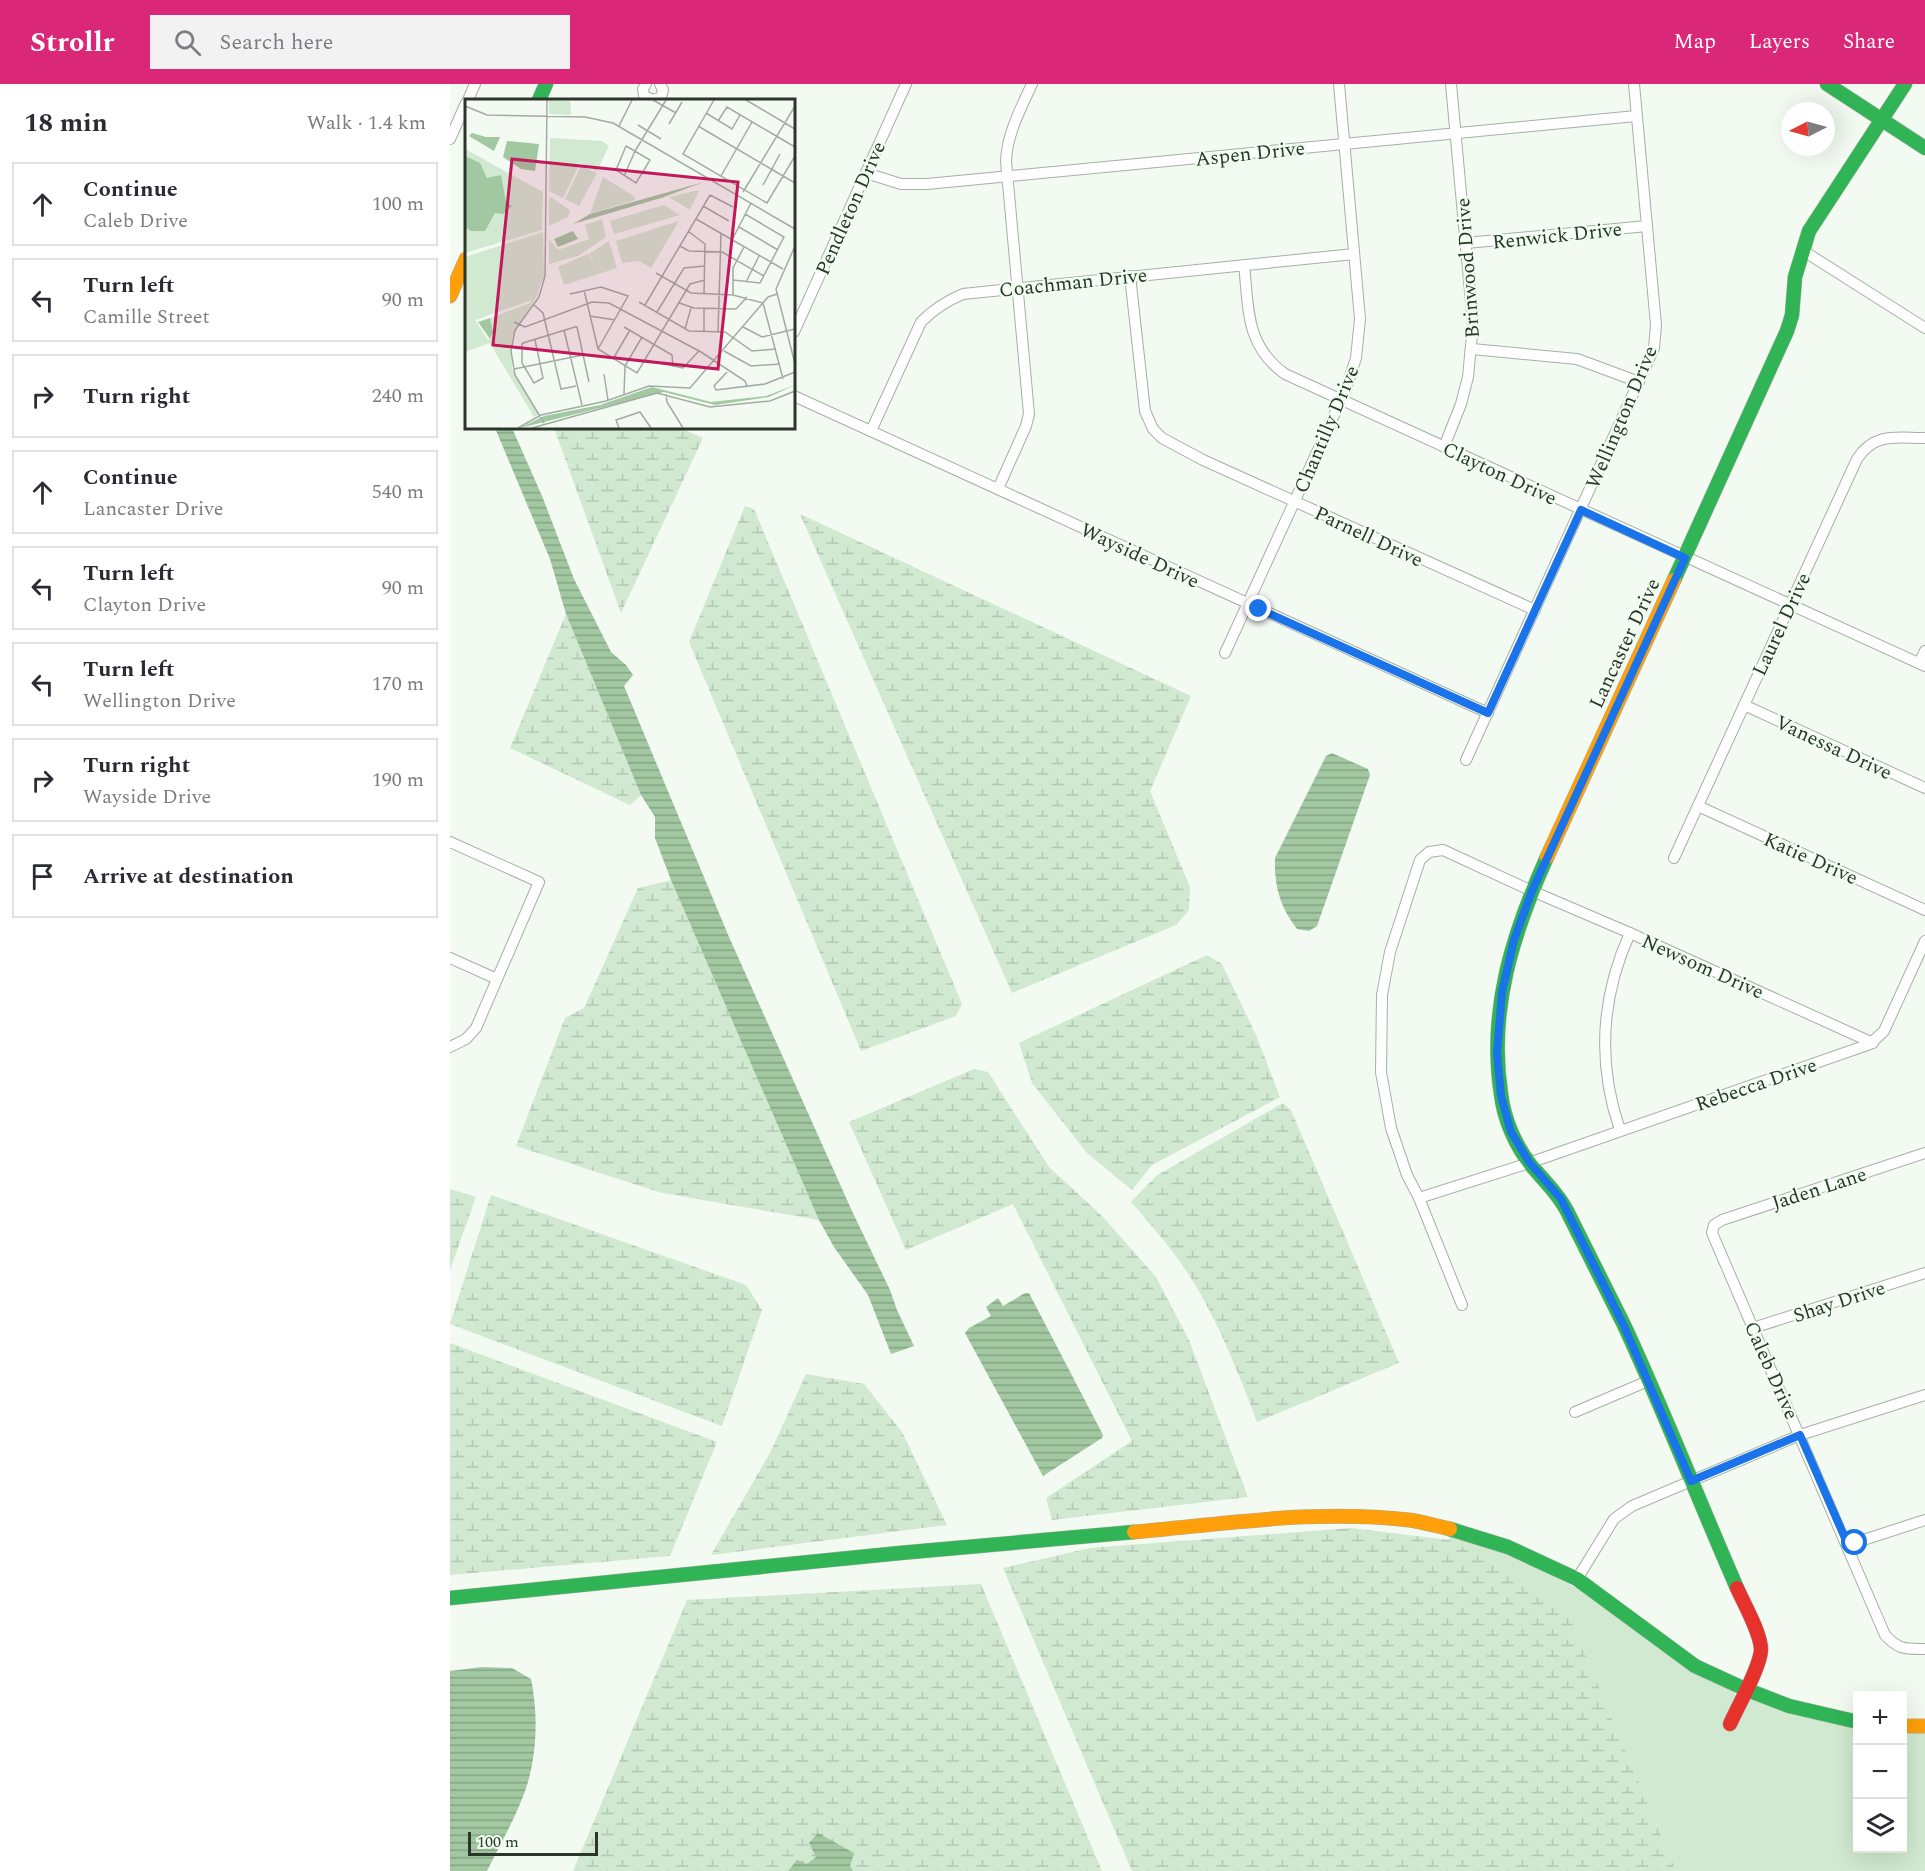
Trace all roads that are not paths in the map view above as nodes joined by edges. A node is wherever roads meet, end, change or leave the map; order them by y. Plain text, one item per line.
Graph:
1 (475, 84) edge
2 (546, 84) edge
3 (646, 84) edge
4 (660, 84) edge
5 (906, 84) edge
6 (1032, 84) edge
7 (1339, 84) edge
8 (1451, 84) edge
9 (1634, 84) edge
10 (1827, 84) edge
11 (1905, 84) edge
12 (468, 99) edge
13 (539, 99) edge
14 (647, 99) edge
15 (656, 99) edge
16 (465, 105) edge
17 (1636, 116) junction
18 (1881, 119) junction
19 (453, 126) edge
20 (1456, 133) junction
21 (450, 139) edge
22 (1344, 144) junction
23 (1925, 148) edge
24 (866, 172) junction
25 (1007, 176) junction
26 (1647, 226) junction
27 (1466, 243) junction
28 (1802, 250) junction
29 (1354, 254) junction
30 (465, 261) edge
31 (1244, 265) junction
32 (1130, 276) junction
33 (1018, 287) junction
34 (450, 296) edge
35 (1925, 328) edge
36 (795, 330) edge
37 (1472, 349) junction
38 (1639, 382) junction
39 (795, 396) edge
40 (1341, 400) junction
41 (872, 431) junction
42 (1925, 438) edge
43 (1444, 447) junction
44 (998, 489) junction
45 (1295, 502) junction
46 (1581, 510) junction
47 (1685, 558) junction
48 (1248, 604) junction
49 (1790, 604) junction
50 (1535, 610) junction
51 (1925, 651) edge
52 (1225, 653) dead end
53 (1922, 665) edge
54 (1744, 705) junction
55 (1488, 713) junction
56 (1466, 760) dead end
57 (1925, 788) edge
58 (1698, 806) junction
59 (450, 842) edge
60 (1674, 858) dead end
61 (1532, 891) junction
62 (1925, 910) edge
63 (1630, 933) junction
64 (1925, 941) edge
65 (450, 958) edge
66 (497, 980) junction
67 (1873, 1043) junction
68 (450, 1047) edge
69 (1620, 1130) junction
70 (1925, 1153) edge
71 (1529, 1162) junction
72 (1419, 1198) junction
73 (1714, 1225) joint
74 (1925, 1273) edge
75 (1461, 1305) dead end
76 (1753, 1328) junction
77 (1648, 1381) junction
78 (1925, 1395) edge
79 (1575, 1412) dead end
80 (1800, 1435) junction
81 (1691, 1481) junction
82 (1925, 1520) edge
83 (1848, 1545) junction
84 (1577, 1579) junction
85 (450, 1598) edge
86 (1925, 1649) edge
87 (1745, 1689) junction
88 (1853, 1721) edge
89 (1730, 1724) dead end
90 (1907, 1726) edge
91 (1925, 1726) edge

1 - 12 street
2 - 13 street
3 - 14 street
4 - 15 street
5 - 24 street, Pendleton Drive
6 - 25 street
7 - 22 street, Chantilly Drive
8 - 20 street, Brinwood Drive
9 - 17 street, Wellington Drive
10 - 18 street
11 - 18 street, Lancaster Drive
16 - 19 street
17 - 20 street, Aspen Drive
17 - 26 street, Wellington Drive
18 - 23 street
18 - 28 street, Lancaster Drive
19 - 21 street
20 - 22 street, Aspen Drive
20 - 27 street, Brinwood Drive
22 - 25 street, Aspen Drive
22 - 29 street, Chantilly Drive
24 - 25 street, Aspen Drive
24 - 36 street, Pendleton Drive
25 - 33 street
26 - 27 street, Renwick Drive
26 - 38 street, Wellington Drive
27 - 37 street, Brinwood Drive
28 - 35 street
28 - 47 street, Lancaster Drive
29 - 31 street, Coachman Drive
29 - 40 street, Chantilly Drive
30 - 34 street
31 - 32 street, Coachman Drive
31 - 40 street, Clayton Drive
32 - 33 street, Coachman Drive
32 - 45 street, Parnell Drive
33 - 41 street, Coachman Drive
33 - 44 street
37 - 38 street
37 - 43 street, Brinwood Drive
38 - 46 street, Wellington Drive
39 - 41 street, Wayside Drive
40 - 43 street, Clayton Drive
40 - 45 street, Chantilly Drive
41 - 44 street, Wayside Drive
42 - 49 street, Laurel Drive
43 - 46 street, Clayton Drive
44 - 48 street, Wayside Drive
45 - 48 street, Chantilly Drive
45 - 50 street, Parnell Drive
46 - 47 street, Clayton Drive
46 - 50 street, Wellington Drive
47 - 49 street, Clayton Drive
47 - 61 street, Lancaster Drive
48 - 52 street, Chantilly Drive
48 - 55 street, Wayside Drive
49 - 53 street, Clayton Drive
49 - 54 street, Laurel Drive
50 - 55 street, Wellington Drive
51 - 53 street
54 - 57 street, Vanessa Drive
54 - 58 street, Laurel Drive
55 - 56 street, Wellington Drive
58 - 60 street, Laurel Drive
58 - 62 street, Katie Drive
59 - 66 street
61 - 63 street, Newsom Drive
61 - 71 street, Lancaster Drive
61 - 72 street, Newsom Drive
63 - 67 street, Newsom Drive
63 - 69 street
64 - 67 street
65 - 66 street
66 - 68 street
67 - 69 street, Rebecca Drive
69 - 71 street, Rebecca Drive
70 - 73 street, Jaden Lane
71 - 72 street, Rebecca Drive
71 - 77 street, Lancaster Drive
72 - 75 street
73 - 76 street, Caleb Drive
74 - 76 street, Shay Drive
76 - 80 street, Caleb Drive
77 - 79 street
77 - 81 street, Lancaster Drive
78 - 80 street
80 - 81 street
80 - 83 street, Caleb Drive
81 - 84 street
81 - 87 street, Lancaster Drive
82 - 83 street
83 - 86 street, Caleb Drive
84 - 85 street
84 - 87 street
87 - 88 street
87 - 89 street, Lancaster Drive
90 - 91 street

